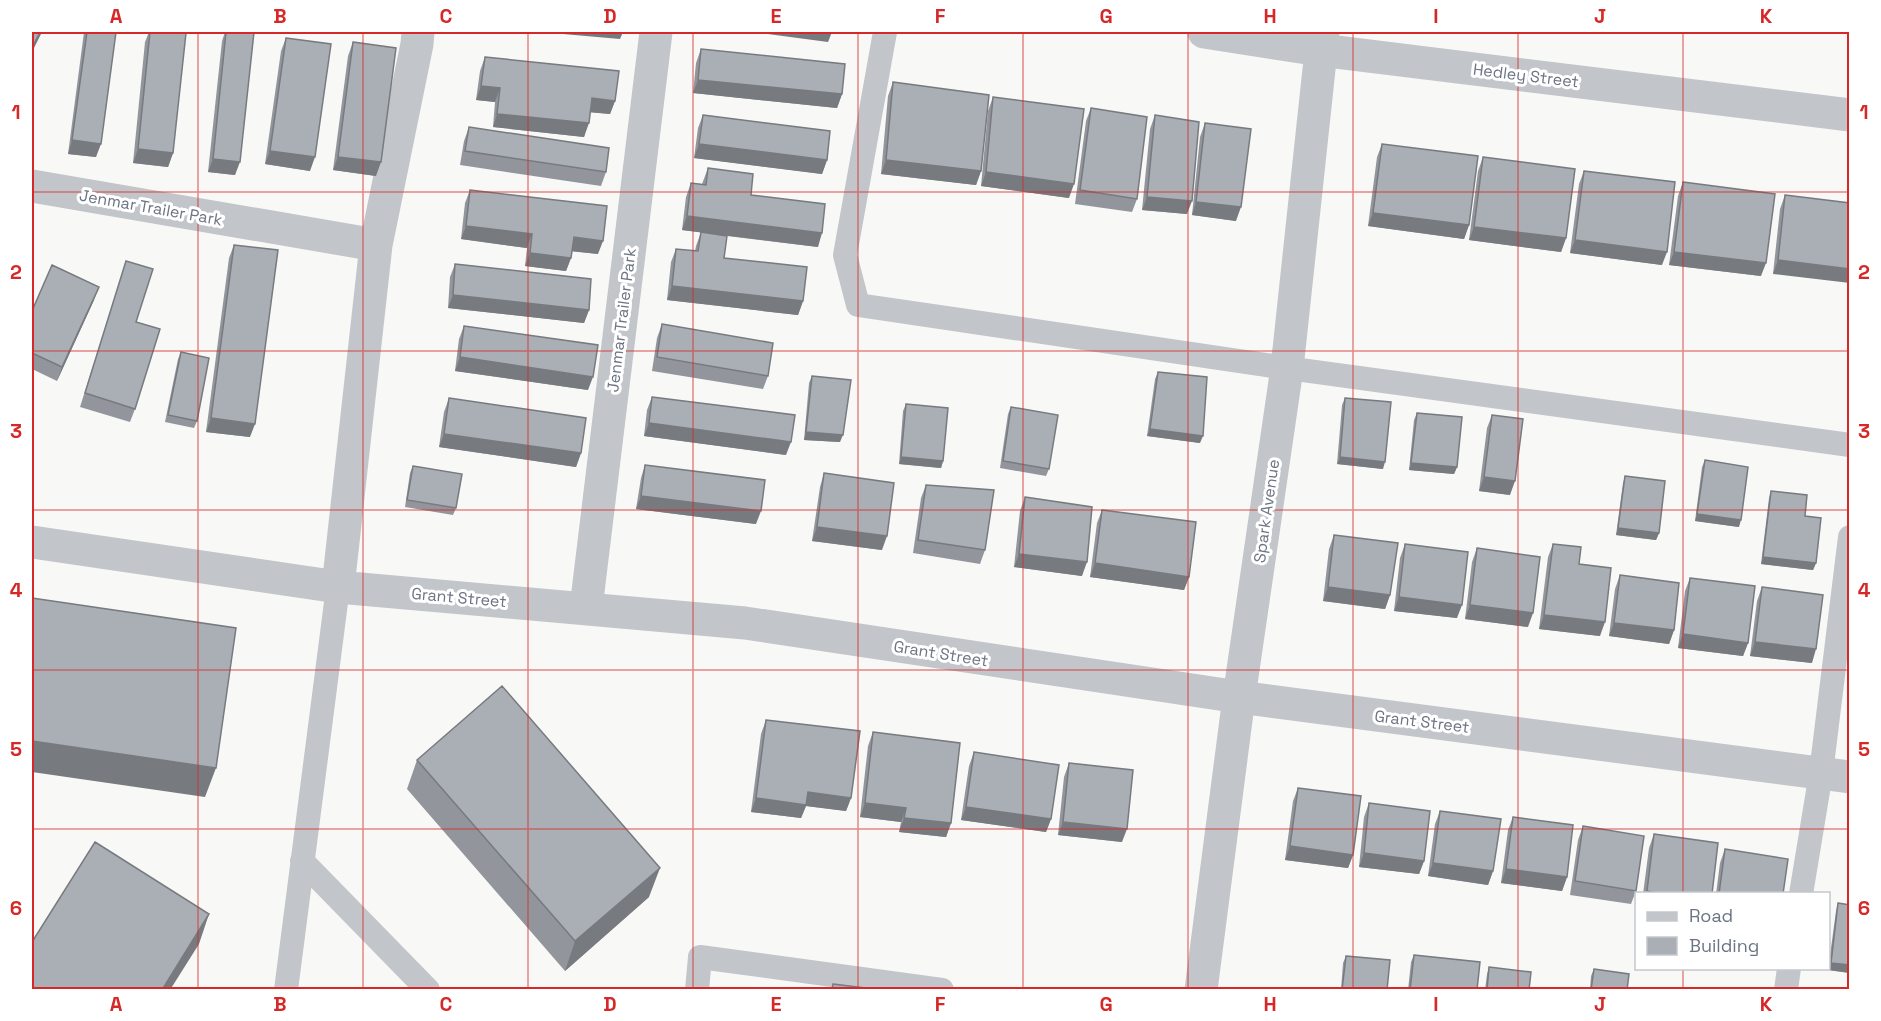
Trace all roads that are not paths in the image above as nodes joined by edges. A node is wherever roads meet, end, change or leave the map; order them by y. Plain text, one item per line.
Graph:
1 (418, 32) edge
2 (656, 32) edge
3 (885, 32) edge
4 (1204, 32) edge
5 (1321, 41) edge
6 (1850, 115) edge
7 (32, 186) edge
8 (376, 245) junction
9 (1287, 368) junction
10 (1850, 445) edge
11 (1850, 537) edge
12 (32, 542) edge
13 (338, 587) junction
14 (586, 608) junction
15 (1239, 697) junction
16 (1835, 775) edge
17 (302, 861) junction
18 (1803, 892) edge
19 (1789, 970) edge
20 (286, 990) edge
21 (428, 990) edge
22 (697, 990) edge
23 (942, 990) edge
24 (1201, 990) edge
25 (1786, 990) edge

1 - 8 street
2 - 14 street, Jenmar Trailer Park
3 - 9 lane
4 - 5 street, Hedley Street
5 - 6 street, Hedley Street
5 - 9 street, Spark Avenue
7 - 8 street, Jenmar Trailer Park
8 - 13 street
9 - 10 lane
9 - 15 street, Spark Avenue
11 - 16 lane
12 - 13 street, Grant Street
13 - 14 street, Grant Street
13 - 17 lane
14 - 15 street, Grant Street
15 - 16 street, Grant Street
15 - 24 street, Spark Avenue
16 - 18 lane
17 - 20 lane
17 - 21 lane
19 - 25 lane
22 - 23 lane

